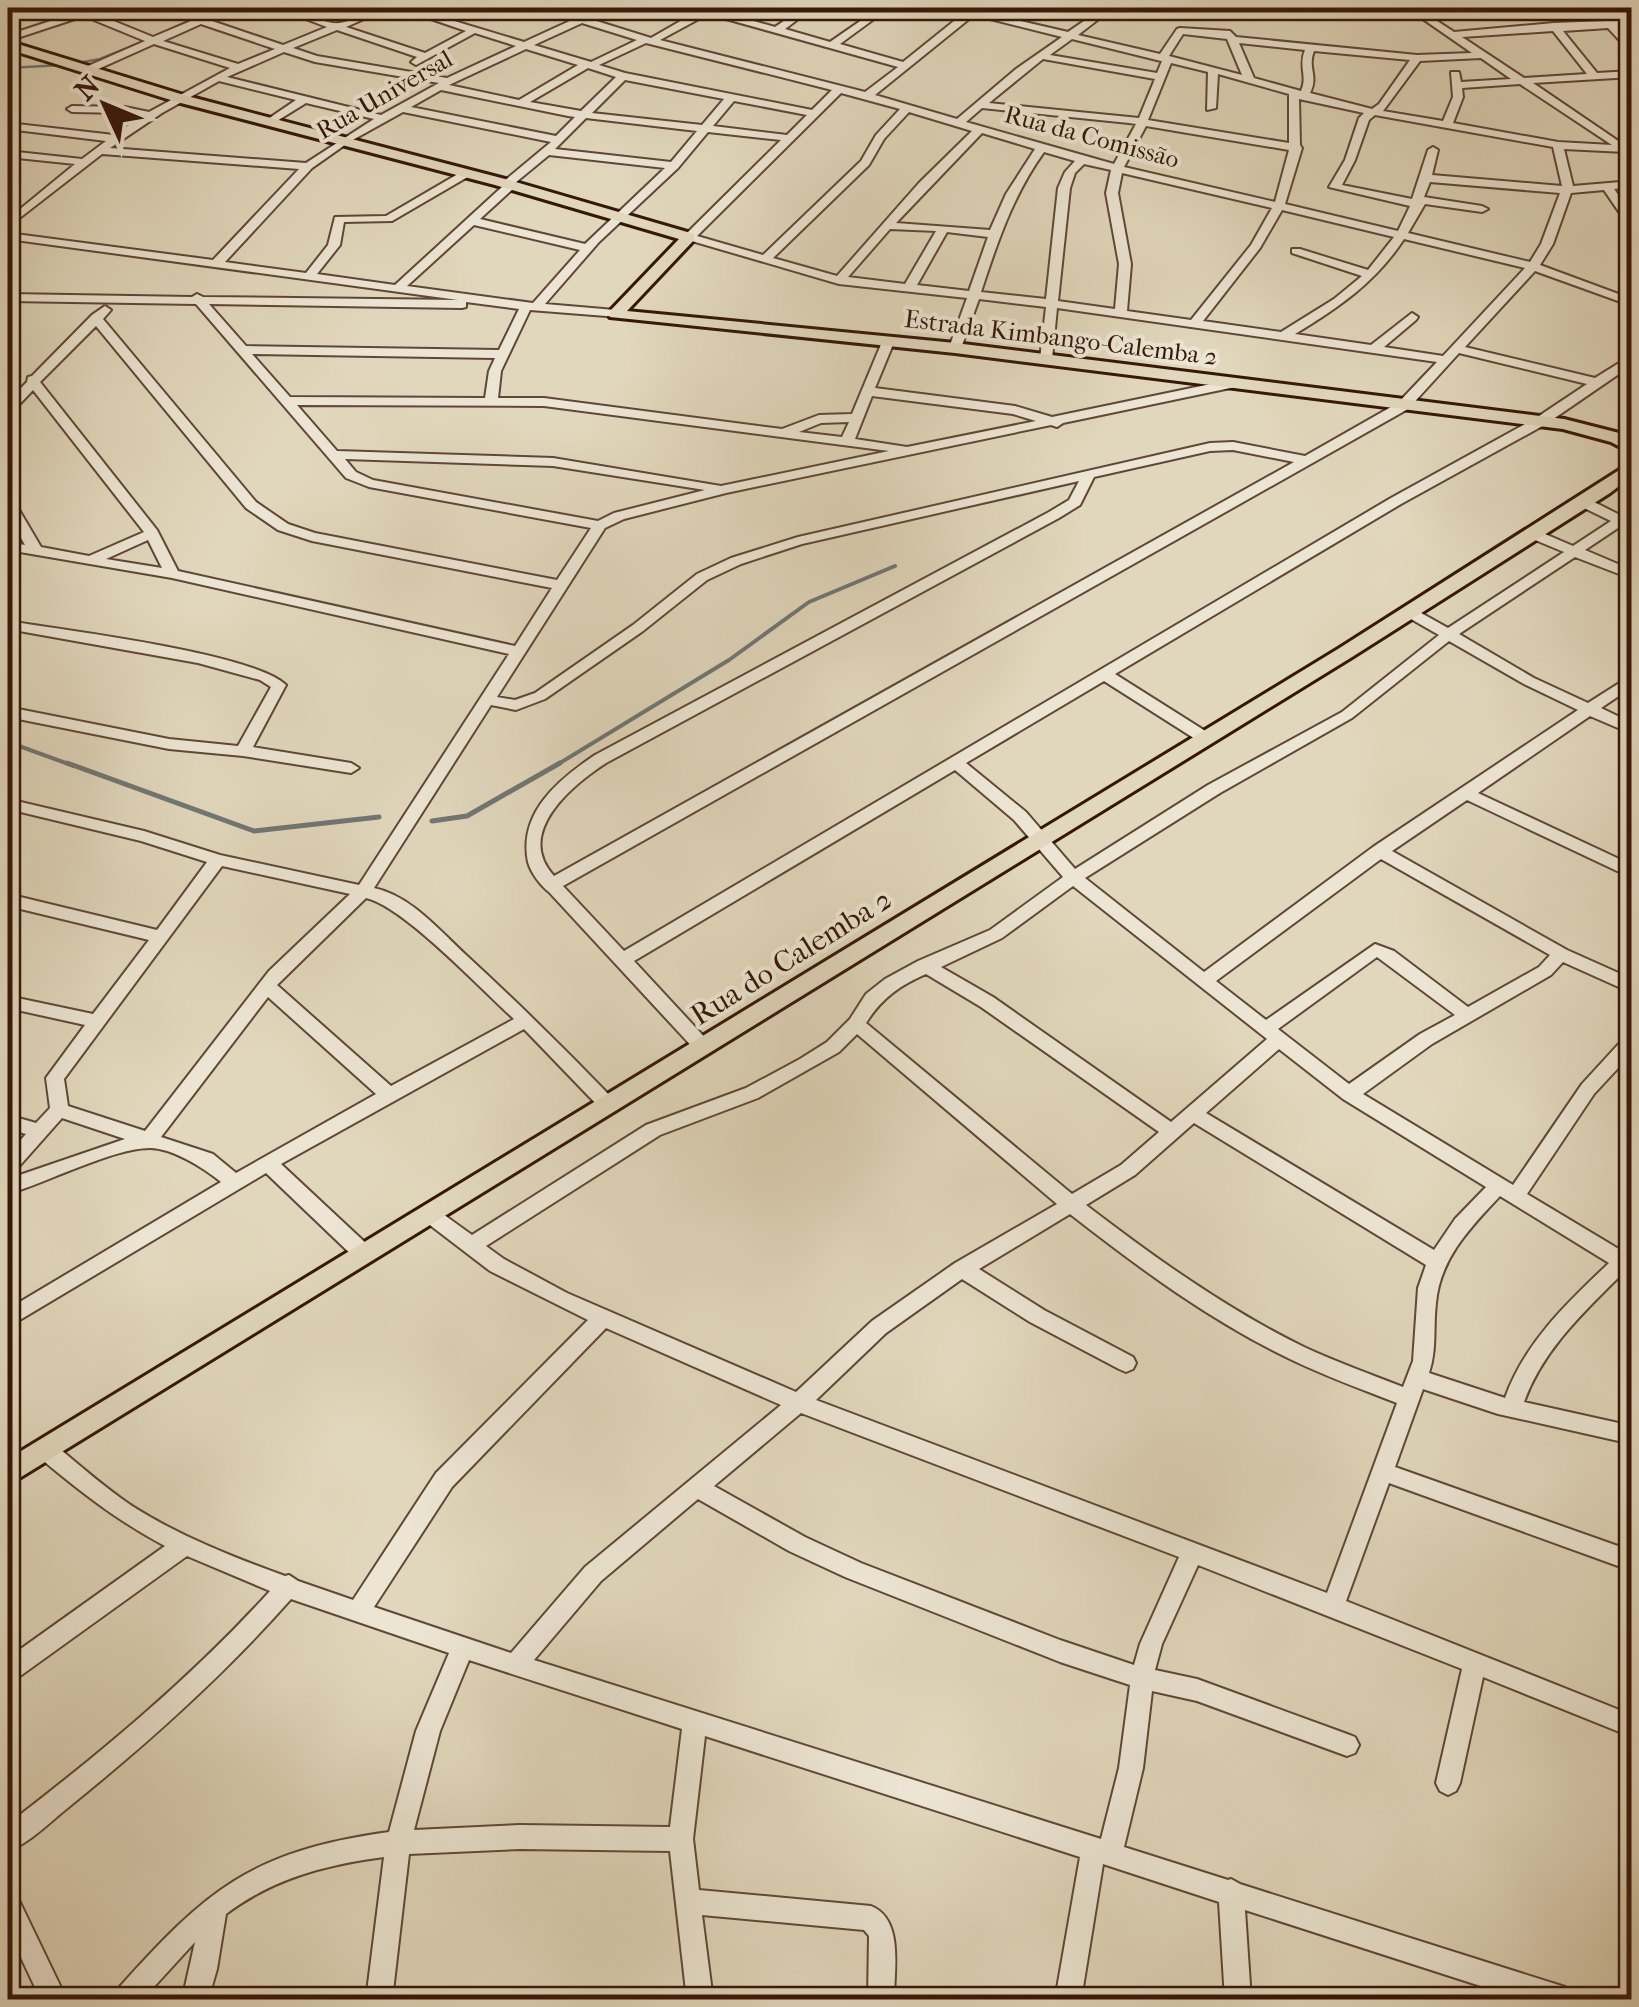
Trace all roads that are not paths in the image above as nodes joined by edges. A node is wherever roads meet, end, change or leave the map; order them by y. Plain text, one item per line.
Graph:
1 (100, 8) edge
2 (164, 8) edge
3 (228, 8) edge
4 (280, 8) edge
5 (385, 8) edge
6 (404, 8) edge
7 (542, 8) edge
8 (606, 8) edge
9 (705, 8) edge
10 (809, 8) edge
11 (885, 8) edge
12 (955, 8) edge
13 (1109, 8) edge
14 (1141, 8) edge
15 (1396, 8) edge
16 (1411, 8) edge
17 (1319, 9) edge
18 (1220, 11) edge
19 (972, 12) junction
20 (85, 13) junction
21 (580, 19) junction
22 (200, 20) junction
23 (1632, 23) edge
24 (1610, 24) junction
25 (1554, 26) junction
26 (334, 28) junction
27 (476, 29) junction
28 (777, 30) junction
29 (1454, 35) junction
30 (1071, 37) junction
31 (1232, 38) junction
32 (154, 41) junction
33 (647, 41) junction
34 (8, 42) edge
35 (523, 44) junction
36 (831, 46) junction
37 (1311, 48) junction
38 (283, 49) junction
39 (1632, 51) edge
40 (1484, 55) junction
41 (426, 56) junction
42 (1041, 56) junction
43 (1165, 58) junction
44 (1417, 58) junction
45 (1448, 59) junction
46 (590, 65) junction
47 (906, 66) junction
48 (89, 67) junction
49 (239, 68) junction
50 (1213, 70) junction
51 (398, 72) junction
52 (1632, 74) edge
53 (624, 76) junction
54 (1594, 76) junction
55 (1162, 77) junction
56 (218, 78) junction
57 (1249, 80) junction
58 (1524, 80) junction
59 (444, 83) junction
60 (1458, 85) junction
61 (839, 89) junction
62 (867, 96) junction
63 (1298, 96) junction
64 (731, 97) junction
65 (179, 98) junction
66 (305, 99) junction
67 (521, 103) junction
68 (980, 105) junction
69 (400, 108) junction
70 (907, 108) junction
71 (1211, 108) dead end
72 (72, 110) dead end
73 (814, 112) junction
74 (1372, 112) junction
75 (584, 113) junction
76 (153, 116) junction
77 (381, 118) junction
78 (272, 121) junction
79 (959, 122) junction
80 (1142, 123) junction
81 (8, 126) edge
82 (1447, 126) junction
83 (704, 127) junction
84 (980, 129) junction
85 (48, 131) junction
86 (789, 138) junction
87 (120, 139) junction
88 (345, 140) junction
89 (558, 140) junction
90 (1558, 146) junction
91 (1629, 147) edge
92 (1040, 148) junction
93 (1297, 148) junction
94 (1433, 150) dead end
95 (102, 151) junction
96 (547, 151) junction
97 (8, 154) edge
98 (22, 154) junction
99 (1082, 160) junction
100 (84, 162) junction
101 (308, 166) junction
102 (674, 166) junction
103 (1117, 169) junction
104 (467, 173) junction
105 (1426, 178) junction
106 (509, 184) junction
107 (1632, 184) edge
108 (1608, 188) junction
109 (1566, 190) junction
110 (1419, 202) junction
111 (1281, 206) junction
112 (1482, 209) dead end
113 (623, 216) junction
114 (472, 221) junction
115 (1632, 223) edge
116 (8, 224) edge
117 (885, 226) junction
118 (944, 229) junction
119 (994, 234) junction
120 (1405, 234) junction
121 (8, 236) edge
122 (690, 237) junction
123 (588, 248) junction
124 (1296, 251) dead end
125 (764, 260) junction
126 (216, 264) junction
127 (1534, 266) junction
128 (1371, 275) junction
129 (309, 277) junction
130 (839, 280) junction
131 (398, 288) junction
132 (909, 288) junction
133 (441, 292) junction
134 (976, 295) junction
135 (26, 297) junction
136 (8, 298) edge
137 (114, 298) junction
138 (197, 298) junction
139 (1055, 304) junction
140 (1632, 304) edge
141 (433, 305) junction
142 (525, 306) junction
143 (8, 314) edge
144 (615, 314) junction
145 (1121, 314) junction
146 (1412, 317) dead end
147 (96, 318) junction
148 (1194, 324) junction
149 (1280, 338) junction
150 (888, 342) junction
151 (954, 348) junction
152 (242, 350) junction
153 (1373, 350) junction
154 (501, 354) junction
155 (1454, 354) junction
156 (1046, 359) junction
157 (1632, 359) edge
158 (32, 380) junction
159 (1595, 382) junction
160 (1235, 383) junction
161 (867, 391) junction
162 (491, 400) junction
163 (290, 401) junction
164 (1403, 406) junction
165 (8, 408) edge
166 (856, 418) junction
167 (1542, 421) junction
168 (1056, 423) junction
169 (783, 434) junction
170 (1606, 434) junction
171 (1632, 436) edge
172 (847, 442) junction
173 (1632, 448) edge
174 (918, 451) junction
175 (331, 456) junction
176 (1307, 460) junction
177 (1632, 467) edge
178 (1090, 474) junction
179 (1632, 480) edge
180 (726, 489) junction
181 (1604, 489) junction
182 (1583, 502) junction
183 (8, 503) edge
184 (1626, 523) edge
185 (600, 524) junction
186 (152, 533) junction
187 (1533, 534) junction
188 (8, 546) edge
189 (36, 552) junction
190 (1574, 552) junction
191 (88, 562) junction
192 (172, 574) junction
193 (1632, 575) edge
194 (559, 585) junction
195 (1409, 612) junction
196 (8, 624) edge
197 (1448, 636) junction
198 (518, 651) junction
199 (1104, 674) junction
200 (1632, 680) edge
201 (487, 700) junction
202 (1589, 710) junction
203 (8, 712) edge
204 (1632, 729) edge
205 (1205, 738) junction
206 (243, 751) junction
207 (955, 762) junction
208 (351, 768) dead end
209 (1465, 793) junction
210 (8, 804) edge
211 (1038, 840) junction
212 (1379, 851) junction
213 (218, 860) junction
214 (1632, 872) edge
215 (1073, 878) junction
216 (550, 886) junction
217 (364, 890) junction
218 (8, 900) edge
219 (163, 937) junction
220 (1561, 954) junction
221 (622, 960) junction
222 (924, 965) junction
223 (1205, 980) junction
224 (266, 986) junction
225 (1632, 987) edge
226 (8, 1002) edge
227 (1466, 1014) junction
228 (526, 1020) junction
229 (98, 1022) junction
230 (856, 1024) junction
231 (1272, 1034) junction
232 (1632, 1041) edge
233 (703, 1047) junction
234 (1349, 1094) junction
235 (389, 1096) junction
236 (608, 1105) junction
237 (59, 1110) junction
238 (1192, 1113) junction
239 (8, 1122) edge
240 (40, 1131) junction
241 (1172, 1132) junction
242 (147, 1142) junction
243 (267, 1163) junction
244 (8, 1166) edge
245 (234, 1182) junction
246 (8, 1187) edge
247 (1508, 1189) junction
248 (1072, 1205) junction
249 (429, 1214) junction
250 (472, 1245) junction
251 (364, 1254) junction
252 (1436, 1260) junction
253 (1627, 1265) edge
254 (962, 1270) junction
255 (603, 1318) junction
256 (8, 1319) edge
257 (1126, 1363) dead end
258 (1412, 1388) junction
259 (796, 1402) junction
260 (1511, 1408) junction
261 (1632, 1435) edge
262 (46, 1450) junction
263 (1381, 1470) junction
264 (8, 1474) edge
265 (696, 1488) junction
266 (186, 1544) junction
267 (1192, 1553) junction
268 (1632, 1561) edge
269 (290, 1585) junction
270 (1333, 1606) junction
271 (359, 1610) junction
272 (463, 1647) junction
273 (1475, 1663) junction
274 (516, 1664) junction
275 (8, 1671) edge
276 (1142, 1678) junction
277 (696, 1721) junction
278 (1632, 1726) edge
279 (1347, 1745) dead end
280 (1448, 1783) dead end
281 (8, 1839) edge
282 (680, 1839) junction
283 (400, 1842) junction
284 (1102, 1850) junction
285 (1231, 1891) junction
286 (688, 1900) junction
287 (8, 1905) edge
288 (212, 1910) junction
289 (54, 2000) edge
290 (125, 2000) edge
291 (195, 2000) edge
292 (379, 2000) edge
293 (700, 2000) edge
294 (881, 2000) edge
295 (1068, 2000) edge
296 (1238, 2000) edge
297 (1564, 2000) edge

1 - 20 street
2 - 22 street
3 - 22 street
4 - 26 street
5 - 26 street
6 - 27 street
7 - 21 street, Rua da Comissão
8 - 21 street, Rua Universal
9 - 28 street
9 - 33 street
10 - 28 street
11 - 36 street
12 - 19 street
13 - 30 street
14 - 18 street
15 - 17 street
16 - 29 street
17 - 18 street
18 - 31 street
19 - 30 street
19 - 47 street
20 - 32 street
20 - 34 street
21 - 33 street, Rua da Comissão
21 - 35 street, Rua Universal
22 - 32 street
22 - 38 street
23 - 24 street
24 - 25 street
24 - 39 street
25 - 29 street
25 - 54 street
26 - 38 street
26 - 41 street
27 - 35 street
27 - 41 street
28 - 36 street
29 - 40 street
30 - 42 street
30 - 43 street
31 - 37 street
31 - 43 street
31 - 57 street
32 - 48 street
32 - 49 street
33 - 46 street
33 - 61 street, Rua da Comissão
34 - 48 main road
35 - 46 street
35 - 59 street, Rua Universal
36 - 47 street
37 - 44 street
37 - 63 street
38 - 49 street
38 - 51 street
40 - 45 street
40 - 58 street
41 - 51 street
42 - 55 street
42 - 68 street
43 - 50 street
43 - 55 street
44 - 45 street
44 - 74 street
45 - 60 street
46 - 53 street
46 - 67 street
47 - 62 street
48 - 65 main road
49 - 56 street
50 - 57 street
50 - 71 street
51 - 59 street
52 - 54 street
53 - 64 street
53 - 75 street
54 - 58 street
55 - 80 street
56 - 65 street
56 - 66 street
57 - 63 street
58 - 60 street
58 - 91 street
59 - 67 street
59 - 69 street, Rua Universal
60 - 82 street
61 - 62 street, Rua da Comissão
61 - 73 street
62 - 70 street, Rua da Comissão
63 - 74 street
63 - 93 street
64 - 73 street
64 - 83 street
65 - 76 street
65 - 78 main road
66 - 77 street
66 - 78 street
67 - 75 street
68 - 79 street
68 - 80 street
69 - 77 street, Rua Universal
69 - 89 street
70 - 79 street, Rua da Comissão
70 - 125 street
72 - 76 street
73 - 86 street
74 - 82 street
74 - 110 street
75 - 83 street
75 - 89 street
76 - 87 street
77 - 88 street, Rua Universal
78 - 88 main road
79 - 84 street, Rua da Comissão
80 - 93 street
80 - 103 street
81 - 85 street
82 - 90 street
83 - 86 street
83 - 102 street
84 - 92 street, Rua da Comissão
84 - 117 street
85 - 87 street
85 - 98 street
86 - 122 street
87 - 95 street
88 - 101 street, Rua Universal
88 - 104 main road
89 - 96 street
90 - 91 street
90 - 109 street
92 - 99 street, Rua da Comissão
92 - 119 street
93 - 111 street
94 - 105 street
95 - 100 street
95 - 101 street
96 - 102 street
96 - 106 street
97 - 98 street
98 - 100 street
99 - 103 street, Rua da Comissão
99 - 139 street
100 - 116 street
101 - 126 street, Rua Universal
102 - 113 street
103 - 111 street, Rua da Comissão
103 - 145 street
104 - 106 main road
104 - 129 street
105 - 109 street
105 - 110 street
106 - 113 main road
106 - 114 street
107 - 108 street
108 - 109 street
108 - 115 street
109 - 127 street
110 - 112 street
110 - 120 street
111 - 120 street, Rua da Comissão
111 - 148 street
113 - 122 main road
113 - 123 street
114 - 123 street
114 - 131 street
117 - 118 street
117 - 130 street
118 - 119 street
118 - 132 street
119 - 134 street
120 - 127 street, Rua da Comissão
120 - 128 street
121 - 126 street
122 - 125 street
122 - 144 main road
123 - 142 street
124 - 128 street
125 - 130 street
126 - 129 street
127 - 140 street, Rua da Comissão
127 - 155 street
128 - 149 street
129 - 131 street
130 - 132 street
131 - 133 street
132 - 134 street
133 - 141 street
133 - 142 street
134 - 139 street
134 - 151 street
135 - 136 street
135 - 137 street
135 - 143 street
137 - 138 street
137 - 147 street
138 - 141 street
138 - 152 street
139 - 145 street
139 - 156 street
141 - 142 street
142 - 144 street
142 - 154 street
144 - 150 main road, Estrada Kimbango-Calemba 2
145 - 148 street
146 - 153 street
147 - 158 street
147 - 194 street
148 - 149 street
149 - 153 street
150 - 151 main road, Estrada Kimbango-Calemba 2
150 - 161 street
151 - 156 main road, Estrada Kimbango-Calemba 2
152 - 154 street
152 - 163 street
153 - 155 street
154 - 162 street
155 - 159 street
155 - 164 street
156 - 160 main road, Estrada Kimbango-Calemba 2
157 - 159 street
158 - 165 street
158 - 186 street
159 - 167 street
160 - 164 main road, Estrada Kimbango-Calemba 2
160 - 168 street
161 - 166 street
161 - 168 street
162 - 163 street
162 - 169 street
163 - 175 street
164 - 167 main road, Estrada Kimbango-Calemba 2
164 - 176 street
166 - 169 street
166 - 172 street
167 - 170 main road, Estrada Kimbango-Calemba 2
167 - 199 street
168 - 174 street
169 - 172 street
170 - 171 main road
170 - 173 main road
172 - 174 street
174 - 180 street
175 - 180 street
175 - 185 street
176 - 178 street
176 - 216 street
177 - 181 main road, Rua do Calemba 2
178 - 201 street
178 - 216 street
179 - 181 main road, Rua do Calemba 2
180 - 185 street
181 - 182 main road, Rua do Calemba 2
182 - 184 street
182 - 187 main road, Rua do Calemba 2
183 - 189 street
184 - 190 street
185 - 194 street
186 - 191 street
186 - 192 street
187 - 190 street
187 - 195 main road, Rua do Calemba 2
188 - 189 street
189 - 191 street
190 - 193 street
190 - 197 street
191 - 192 street
192 - 198 street
194 - 198 street
195 - 197 street
195 - 205 main road, Rua do Calemba 2
196 - 206 street
197 - 202 street
197 - 215 street
198 - 201 street
199 - 205 street
199 - 207 street
200 - 202 street
201 - 217 street
202 - 204 street
202 - 209 street
203 - 206 street
205 - 211 main road, Rua do Calemba 2
206 - 208 street
207 - 211 street
207 - 221 street
209 - 212 street
209 - 214 street
210 - 213 street
211 - 215 street
211 - 233 main road, Rua do Calemba 2
212 - 220 street
212 - 223 street
213 - 217 street
213 - 219 street
215 - 222 street
215 - 223 street
216 - 221 street
217 - 224 street
217 - 228 street
218 - 219 street
219 - 229 street
220 - 225 street
220 - 227 street
221 - 233 street
222 - 230 street
222 - 241 street
223 - 231 street
224 - 235 street
224 - 242 street
226 - 229 street
227 - 231 street
227 - 234 street
228 - 235 street
228 - 236 street
229 - 237 street
230 - 248 street
230 - 250 street
231 - 234 street
231 - 238 street
232 - 247 street
233 - 236 main road, Rua do Calemba 2
234 - 247 street
235 - 243 street
236 - 249 main road, Rua do Calemba 2
237 - 240 street
237 - 242 street
238 - 241 street
238 - 252 street
239 - 240 street
240 - 244 street
241 - 248 street
242 - 245 street
242 - 246 street
243 - 245 street
243 - 251 street
245 - 256 street
247 - 252 street
247 - 253 street
248 - 254 street
248 - 258 street
249 - 250 street
249 - 251 main road, Rua do Calemba 2
250 - 255 street
251 - 262 main road, Rua do Calemba 2
252 - 258 street
253 - 260 street
254 - 257 street
254 - 259 street
255 - 259 street
255 - 271 street
258 - 260 street
258 - 263 street
259 - 265 street
259 - 267 street
260 - 261 street
262 - 264 main road, Rua do Calemba 2
262 - 266 street
263 - 268 street
263 - 270 street
265 - 274 street
265 - 276 street
266 - 269 street
266 - 275 street
267 - 270 street
267 - 276 street
269 - 271 street
269 - 281 street
270 - 273 street
271 - 272 street
272 - 274 street
272 - 283 street
273 - 278 street
273 - 280 street
274 - 277 street
276 - 279 street
276 - 284 street
277 - 282 street
277 - 284 street
282 - 283 street
282 - 286 street
283 - 288 street
283 - 292 street
284 - 285 street
284 - 295 street
285 - 296 street
285 - 297 street
286 - 293 street
286 - 294 street
287 - 289 street
288 - 290 street
288 - 291 street

